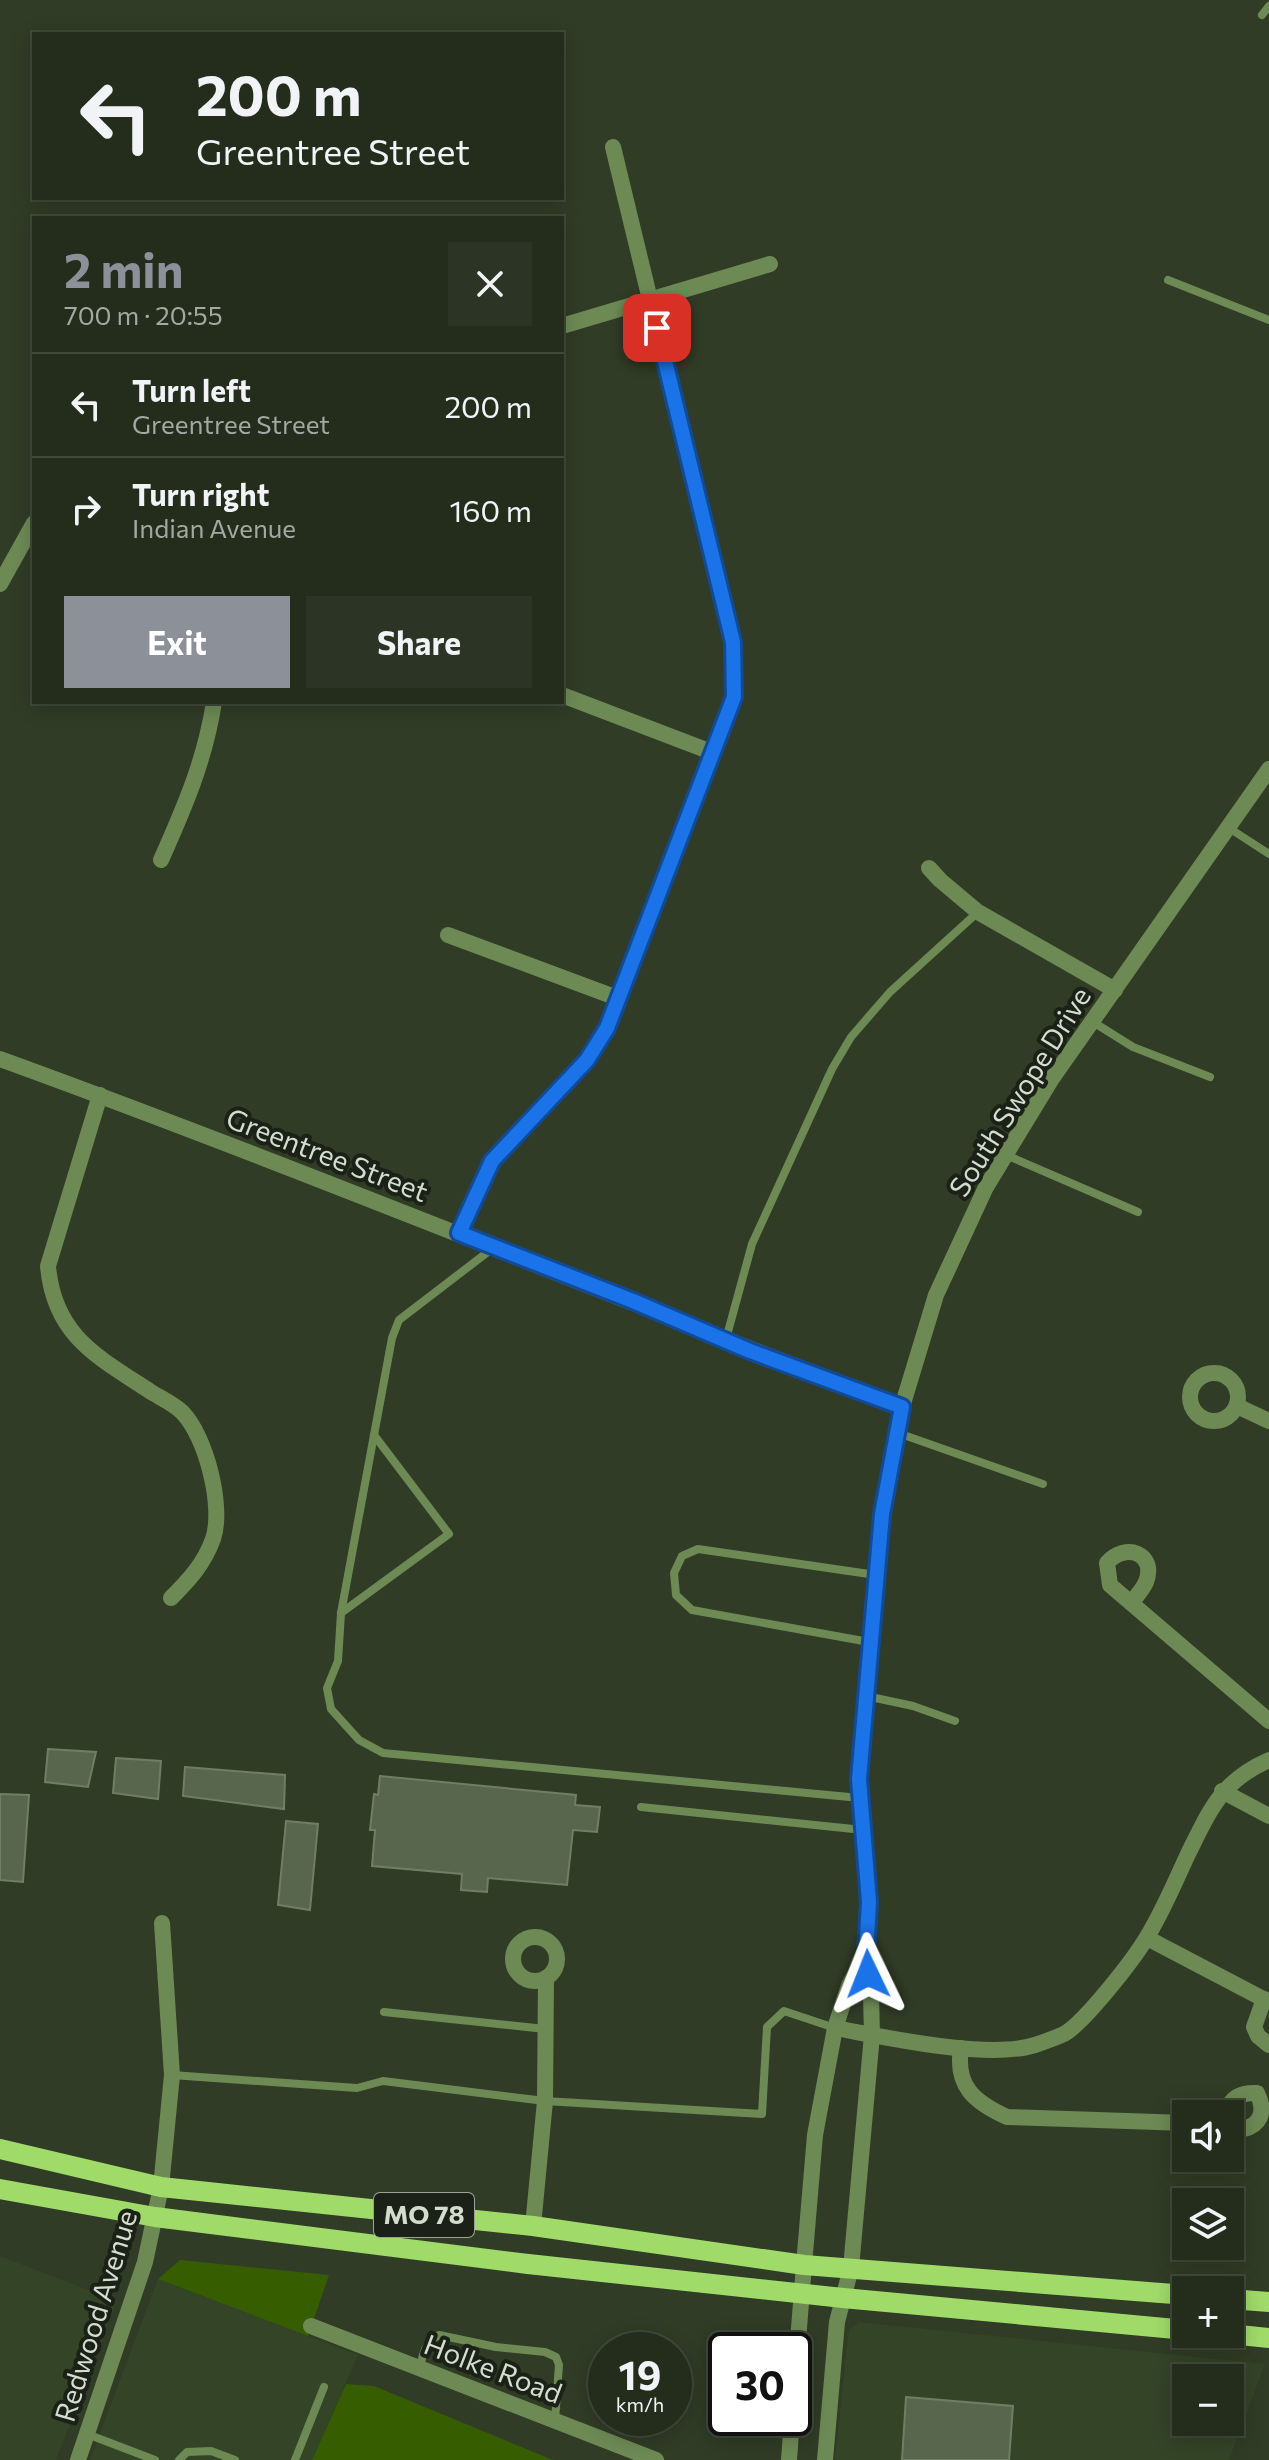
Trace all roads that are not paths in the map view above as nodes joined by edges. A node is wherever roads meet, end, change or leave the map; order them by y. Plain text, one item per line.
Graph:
1 (1269, 6) edge
2 (1262, 15) dead end
3 (613, 147) dead end
4 (770, 264) dead end
5 (1168, 280) dead end
6 (650, 300) junction
7 (1269, 320) edge
8 (564, 325) edge
9 (32, 527) edge
10 (0, 584) edge
11 (564, 696) edge
12 (214, 704) edge
13 (714, 753) junction
14 (1269, 769) edge
15 (1229, 828) junction
16 (1269, 854) edge
17 (161, 860) dead end
18 (929, 868) dead end
19 (978, 912) junction
20 (448, 935) dead end
21 (1115, 990) junction
22 (620, 999) junction
23 (1093, 1022) junction
24 (0, 1059) edge
25 (1210, 1077) dead end
26 (100, 1095) junction
27 (1006, 1155) junction
28 (1138, 1212) dead end
29 (459, 1233) junction
30 (494, 1247) junction
31 (725, 1340) junction
32 (1237, 1406) dead end
33 (902, 1407) junction
34 (1269, 1421) edge
35 (897, 1432) junction
36 (374, 1435) junction
37 (1043, 1484) dead end
38 (876, 1575) junction
39 (171, 1598) dead end
40 (1131, 1603) dead end
41 (341, 1613) junction
42 (869, 1642) junction
43 (865, 1696) junction
44 (955, 1721) dead end
45 (1269, 1721) edge
46 (1269, 1760) edge
47 (1222, 1791) junction
48 (860, 1798) junction
49 (641, 1807) dead end
50 (1269, 1816) edge
51 (863, 1830) junction
52 (162, 1923) dead end
53 (1147, 1938) junction
54 (866, 1954) junction
55 (546, 1978) dead end
56 (1266, 2001) edge
57 (384, 2012) dead end
58 (835, 2028) junction
59 (546, 2029) junction
60 (872, 2035) junction
61 (1269, 2045) edge
62 (961, 2048) junction
63 (172, 2075) junction
64 (1233, 2100) edge
65 (545, 2101) junction
66 (1172, 2123) edge
67 (1244, 2131) edge
68 (0, 2149) edge
69 (161, 2187) junction
70 (0, 2189) edge
71 (155, 2217) junction
72 (533, 2226) junction
73 (804, 2265) junction
74 (851, 2268) junction
75 (802, 2294) junction
76 (1172, 2294) edge
77 (843, 2298) junction
78 (1244, 2300) edge
79 (1269, 2302) edge
80 (311, 2326) dead end
81 (1172, 2329) edge
82 (799, 2332) edge
83 (1244, 2335) edge
84 (1269, 2338) edge
85 (419, 2368) junction
86 (324, 2387) dead end
87 (555, 2421) junction
88 (87, 2434) junction
89 (791, 2436) edge
90 (78, 2460) edge
91 (155, 2460) edge
92 (179, 2460) edge
93 (235, 2460) edge
94 (295, 2460) edge
95 (656, 2460) edge
96 (789, 2460) edge
97 (825, 2460) edge

1 - 2 lane
3 - 6 street
4 - 6 street
5 - 7 lane
6 - 8 street
6 - 13 street
9 - 10 street
11 - 13 street
12 - 17 street
13 - 22 street
14 - 15 street, South Swope Drive
15 - 16 lane
15 - 21 street, South Swope Drive
18 - 19 street
19 - 21 street
19 - 31 lane
20 - 22 street
21 - 23 street, South Swope Drive
22 - 29 street
23 - 25 lane
23 - 27 street, South Swope Drive
24 - 26 street, Greentree Street
26 - 29 street, Greentree Street
26 - 39 street
27 - 28 lane
27 - 33 street, South Swope Drive
29 - 30 street, Greentree Street
30 - 31 street, Greentree Street
30 - 36 lane
31 - 33 street, Greentree Street
32 - 34 street
33 - 35 street, South Swope Drive
35 - 37 lane
35 - 38 street, South Swope Drive
36 - 41 lane
36 - 41 lane
38 - 42 street, South Swope Drive
38 - 42 lane
40 - 45 street
41 - 48 lane
42 - 43 street, South Swope Drive
43 - 44 lane
43 - 48 street, South Swope Drive
46 - 47 street
47 - 50 street
47 - 53 street
48 - 51 street, South Swope Drive
49 - 51 lane
51 - 54 street, South Swope Drive
52 - 63 street, Redwood Avenue
53 - 56 street
53 - 62 street
54 - 58 street, South Swope Drive
54 - 60 street, South Swope Drive
55 - 59 street
56 - 61 street
57 - 59 lane
58 - 60 street
58 - 65 lane
58 - 73 street, South Swope Drive
59 - 65 street
60 - 62 street
60 - 74 street, South Swope Drive
62 - 66 street
63 - 65 lane
63 - 69 street, Redwood Avenue
64 - 67 street
65 - 72 street
68 - 69 main road, MO 78
69 - 71 street, Redwood Avenue
69 - 72 main road, MO 78
70 - 71 main road, MO 78
71 - 75 main road, MO 78
71 - 88 street, Redwood Avenue
72 - 73 main road, MO 78
73 - 74 main road, MO 78
73 - 75 street, South Swope Drive
74 - 76 main road, MO 78
74 - 77 street, South Swope Drive
75 - 77 main road, MO 78
75 - 82 street, South Swope Drive
77 - 81 main road, MO 78
77 - 97 street, South Swope Drive
78 - 79 main road
80 - 85 street, Holke Road
83 - 84 main road
85 - 87 street, Holke Road
85 - 87 lane
86 - 94 lane
87 - 95 street, Holke Road
88 - 90 street, Redwood Avenue
88 - 91 lane
89 - 96 street
92 - 93 lane

